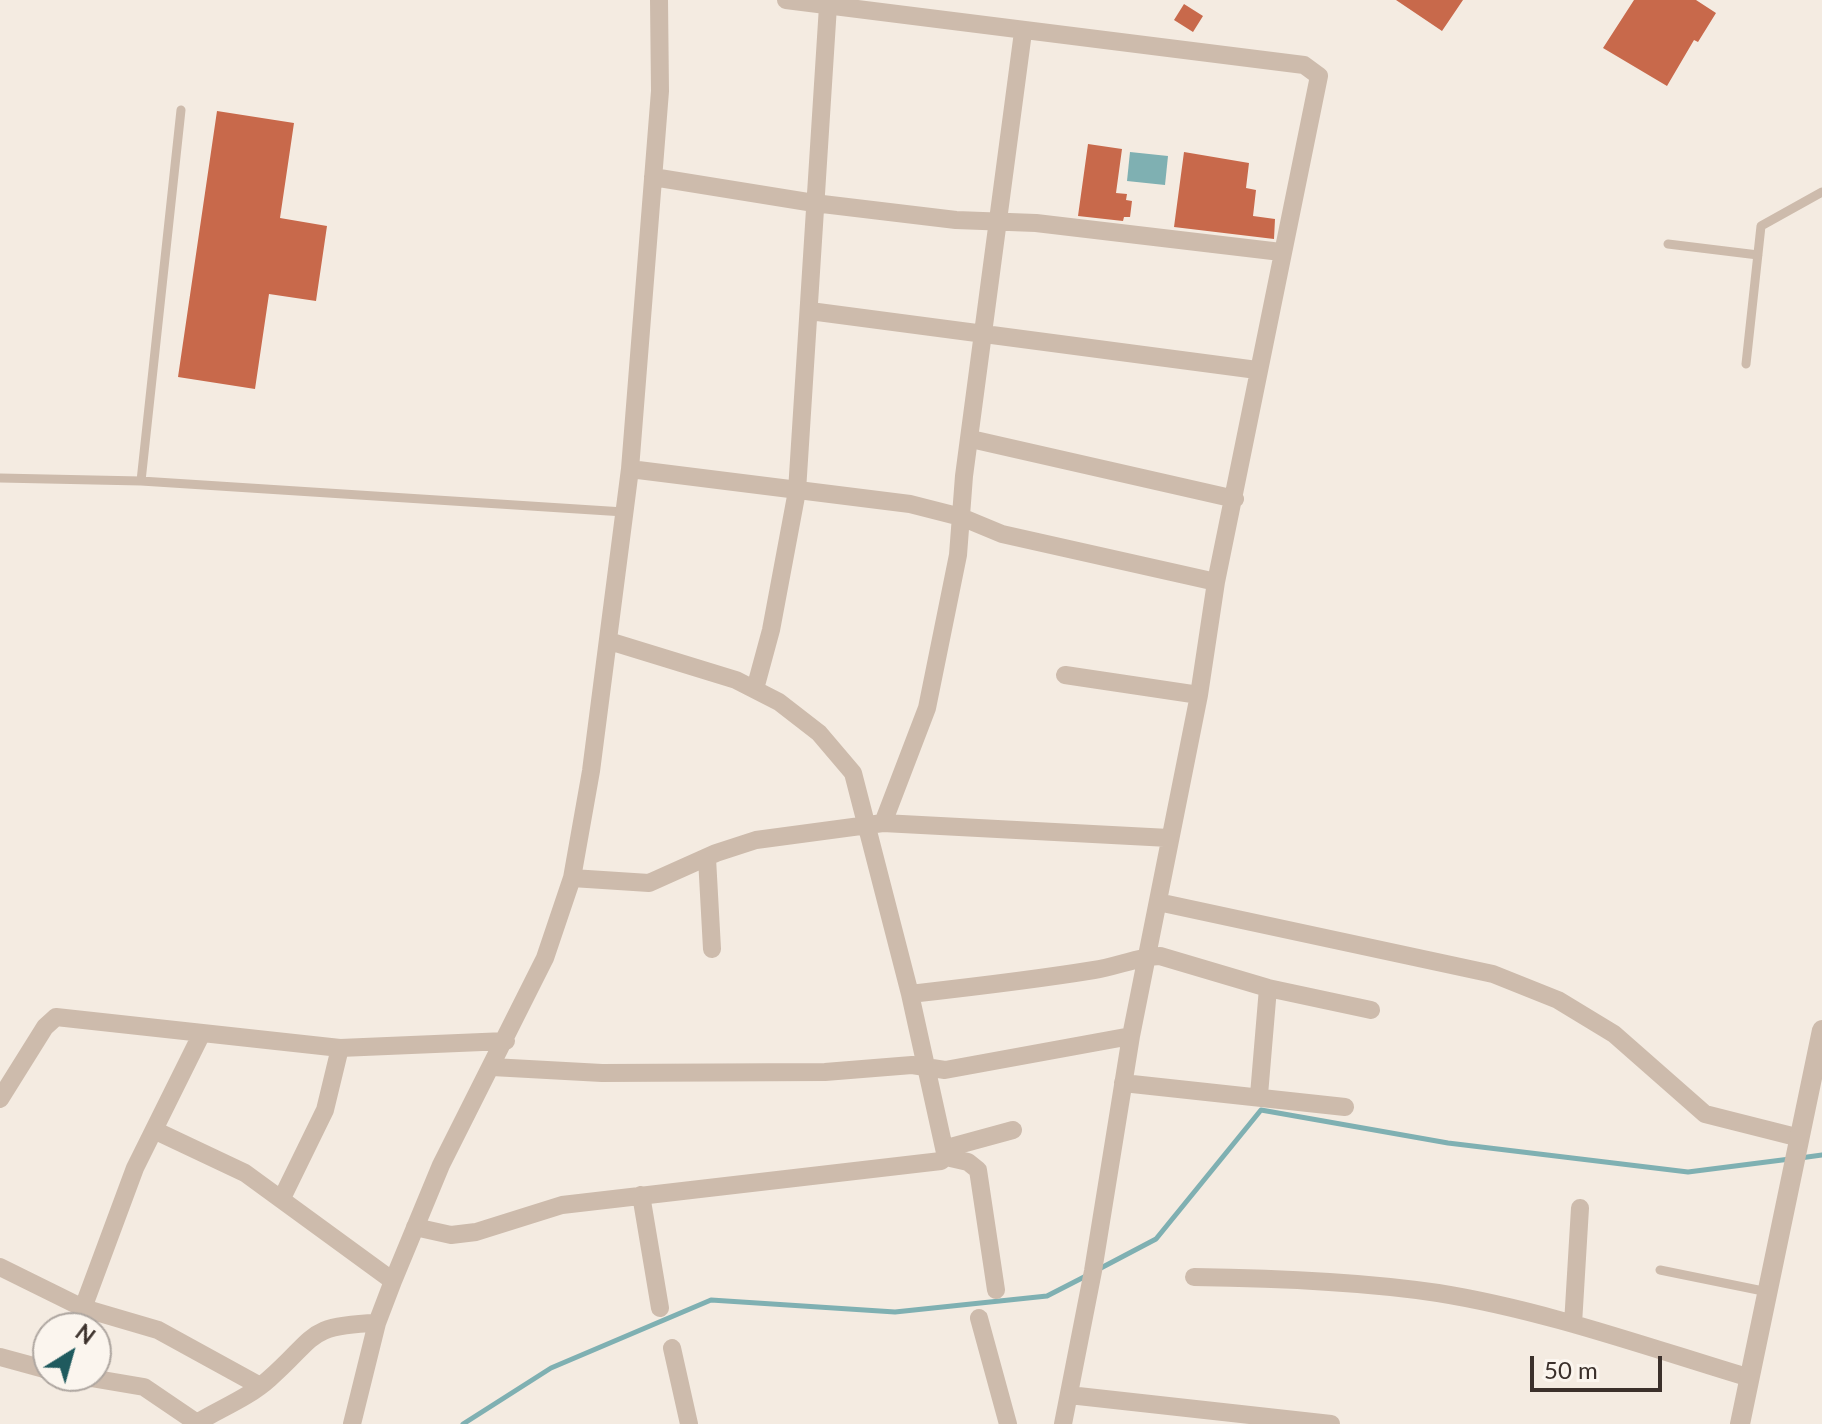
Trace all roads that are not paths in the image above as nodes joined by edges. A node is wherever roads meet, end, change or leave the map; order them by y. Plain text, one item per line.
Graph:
1 (659, 0) edge
2 (786, 0) edge
3 (828, 6) junction
4 (1023, 32) junction
5 (181, 110) dead end
6 (653, 177) junction
7 (1822, 192) edge
8 (814, 203) junction
9 (997, 222) junction
10 (1668, 244) dead end
11 (1281, 252) junction
12 (1758, 255) junction
13 (810, 311) junction
14 (985, 335) junction
15 (1746, 364) dead end
16 (1257, 370) junction
17 (971, 439) junction
18 (630, 469) junction
19 (0, 478) edge
20 (141, 481) junction
21 (797, 491) junction
22 (1235, 499) junction
23 (624, 512) junction
24 (961, 517) junction
25 (1216, 582) junction
26 (609, 641) junction
27 (1065, 675) dead end
28 (755, 689) junction
29 (1199, 695) junction
30 (876, 824) junction
31 (1169, 838) junction
32 (707, 858) junction
33 (572, 878) junction
34 (1158, 902) junction
35 (712, 949) dead end
36 (1147, 956) junction
37 (1268, 988) junction
38 (910, 994) junction
39 (1371, 1010) dead end
40 (1822, 1030) edge
41 (201, 1035) junction
42 (1131, 1036) junction
43 (506, 1041) junction
44 (340, 1048) junction
45 (492, 1067) junction
46 (925, 1067) junction
47 (1123, 1083) junction
48 (1259, 1095) junction
49 (0, 1099) edge
50 (1345, 1107) dead end
51 (154, 1130) junction
52 (1013, 1130) dead end
53 (1799, 1142) junction
54 (947, 1152) junction
55 (641, 1195) junction
56 (282, 1198) junction
57 (1580, 1208) dead end
58 (415, 1227) junction
59 (0, 1267) edge
60 (1660, 1270) dead end
61 (1194, 1277) dead end
62 (393, 1281) junction
63 (996, 1290) dead end
64 (1768, 1292) junction
65 (83, 1308) junction
66 (660, 1308) dead end
67 (979, 1318) dead end
68 (377, 1323) junction
69 (1573, 1324) junction
70 (672, 1348) dead end
71 (0, 1357) edge
72 (32, 1366) edge
73 (1750, 1378) junction
74 (112, 1382) edge
75 (260, 1386) junction
76 (1069, 1395) junction
77 (196, 1423) edge
78 (352, 1424) edge
79 (689, 1424) edge
80 (1008, 1424) edge
81 (1063, 1424) edge
82 (1331, 1424) edge
83 (1740, 1424) edge

1 - 6 street
2 - 3 street
3 - 4 street
3 - 8 street
4 - 9 street
4 - 11 street
5 - 20 lane
6 - 8 street
6 - 18 street
7 - 12 lane
8 - 9 street
8 - 13 street
9 - 11 street
9 - 14 street
10 - 12 lane
11 - 16 street
12 - 15 lane
13 - 14 street
13 - 21 street
14 - 16 street
14 - 17 street
16 - 22 street
17 - 22 street
17 - 24 street
18 - 21 street
18 - 23 street
19 - 20 lane
20 - 23 lane
21 - 24 street
21 - 28 street
22 - 25 street
23 - 26 street
24 - 25 street
24 - 30 street
25 - 29 street
26 - 28 street
26 - 33 street
27 - 29 street
28 - 30 street
29 - 31 street
30 - 31 street
30 - 32 street
30 - 38 street
31 - 34 street
32 - 33 street
32 - 35 street
33 - 43 street
34 - 36 street
34 - 53 street
36 - 37 street
36 - 38 street
36 - 42 street
37 - 39 street
37 - 48 street
38 - 46 street
40 - 53 street
41 - 44 street
41 - 49 street
41 - 51 street
42 - 46 street
42 - 47 street
43 - 44 street
43 - 45 street
44 - 56 street
45 - 46 street
45 - 58 street
46 - 54 street
47 - 48 street
47 - 76 street
48 - 50 street
51 - 56 street
51 - 65 street
52 - 54 street
53 - 64 street
54 - 55 street
54 - 63 street
55 - 58 street
55 - 66 street
56 - 62 street
57 - 69 street
58 - 62 street
59 - 65 street
60 - 64 lane
61 - 69 street
62 - 68 street
64 - 73 street
65 - 75 street
67 - 80 street
68 - 75 street
68 - 78 street
69 - 73 street
70 - 79 street
71 - 72 street
73 - 83 street
74 - 77 street
75 - 77 street
76 - 81 street
76 - 82 street

